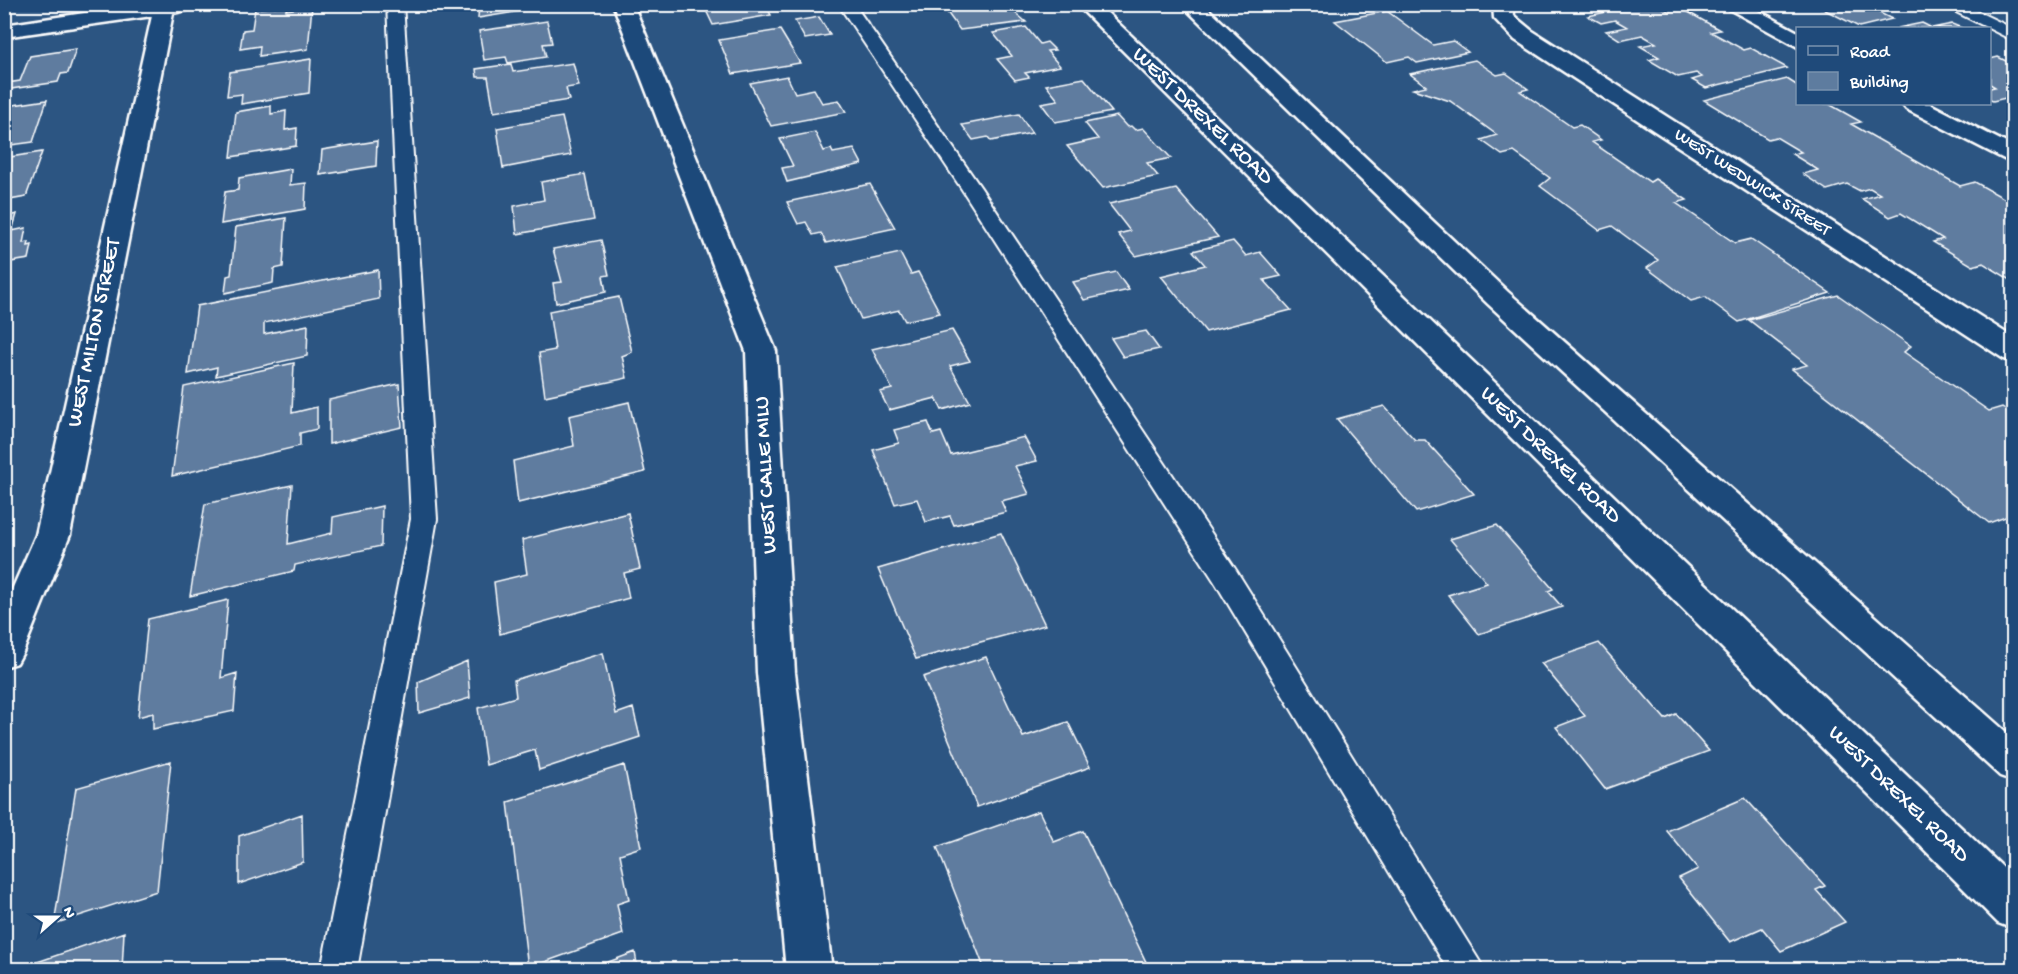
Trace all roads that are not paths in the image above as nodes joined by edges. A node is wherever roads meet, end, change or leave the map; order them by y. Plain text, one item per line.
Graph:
1 (395, 4) edge
2 (623, 4) edge
3 (846, 4) edge
4 (1086, 4) edge
5 (1191, 4) edge
6 (1730, 4) edge
7 (1948, 4) edge
8 (1501, 5) edge
9 (175, 6) edge
10 (4, 31) edge
11 (2013, 36) edge
12 (1796, 40) edge
13 (1916, 105) edge
14 (2013, 157) edge
15 (2013, 352) edge
16 (4, 652) edge
17 (2013, 764) edge
18 (2013, 908) edge
19 (339, 969) edge
20 (809, 969) edge
21 (1468, 969) edge

1 - 19 lane
2 - 20 street, WEST CALLE MILU
3 - 21 lane
4 - 18 street, WEST DREXEL ROAD
5 - 17 street
6 - 12 street
7 - 11 lane
8 - 15 street, WEST WEDWICK STREET
9 - 10 street
9 - 16 street, WEST MILTON STREET
13 - 14 street

